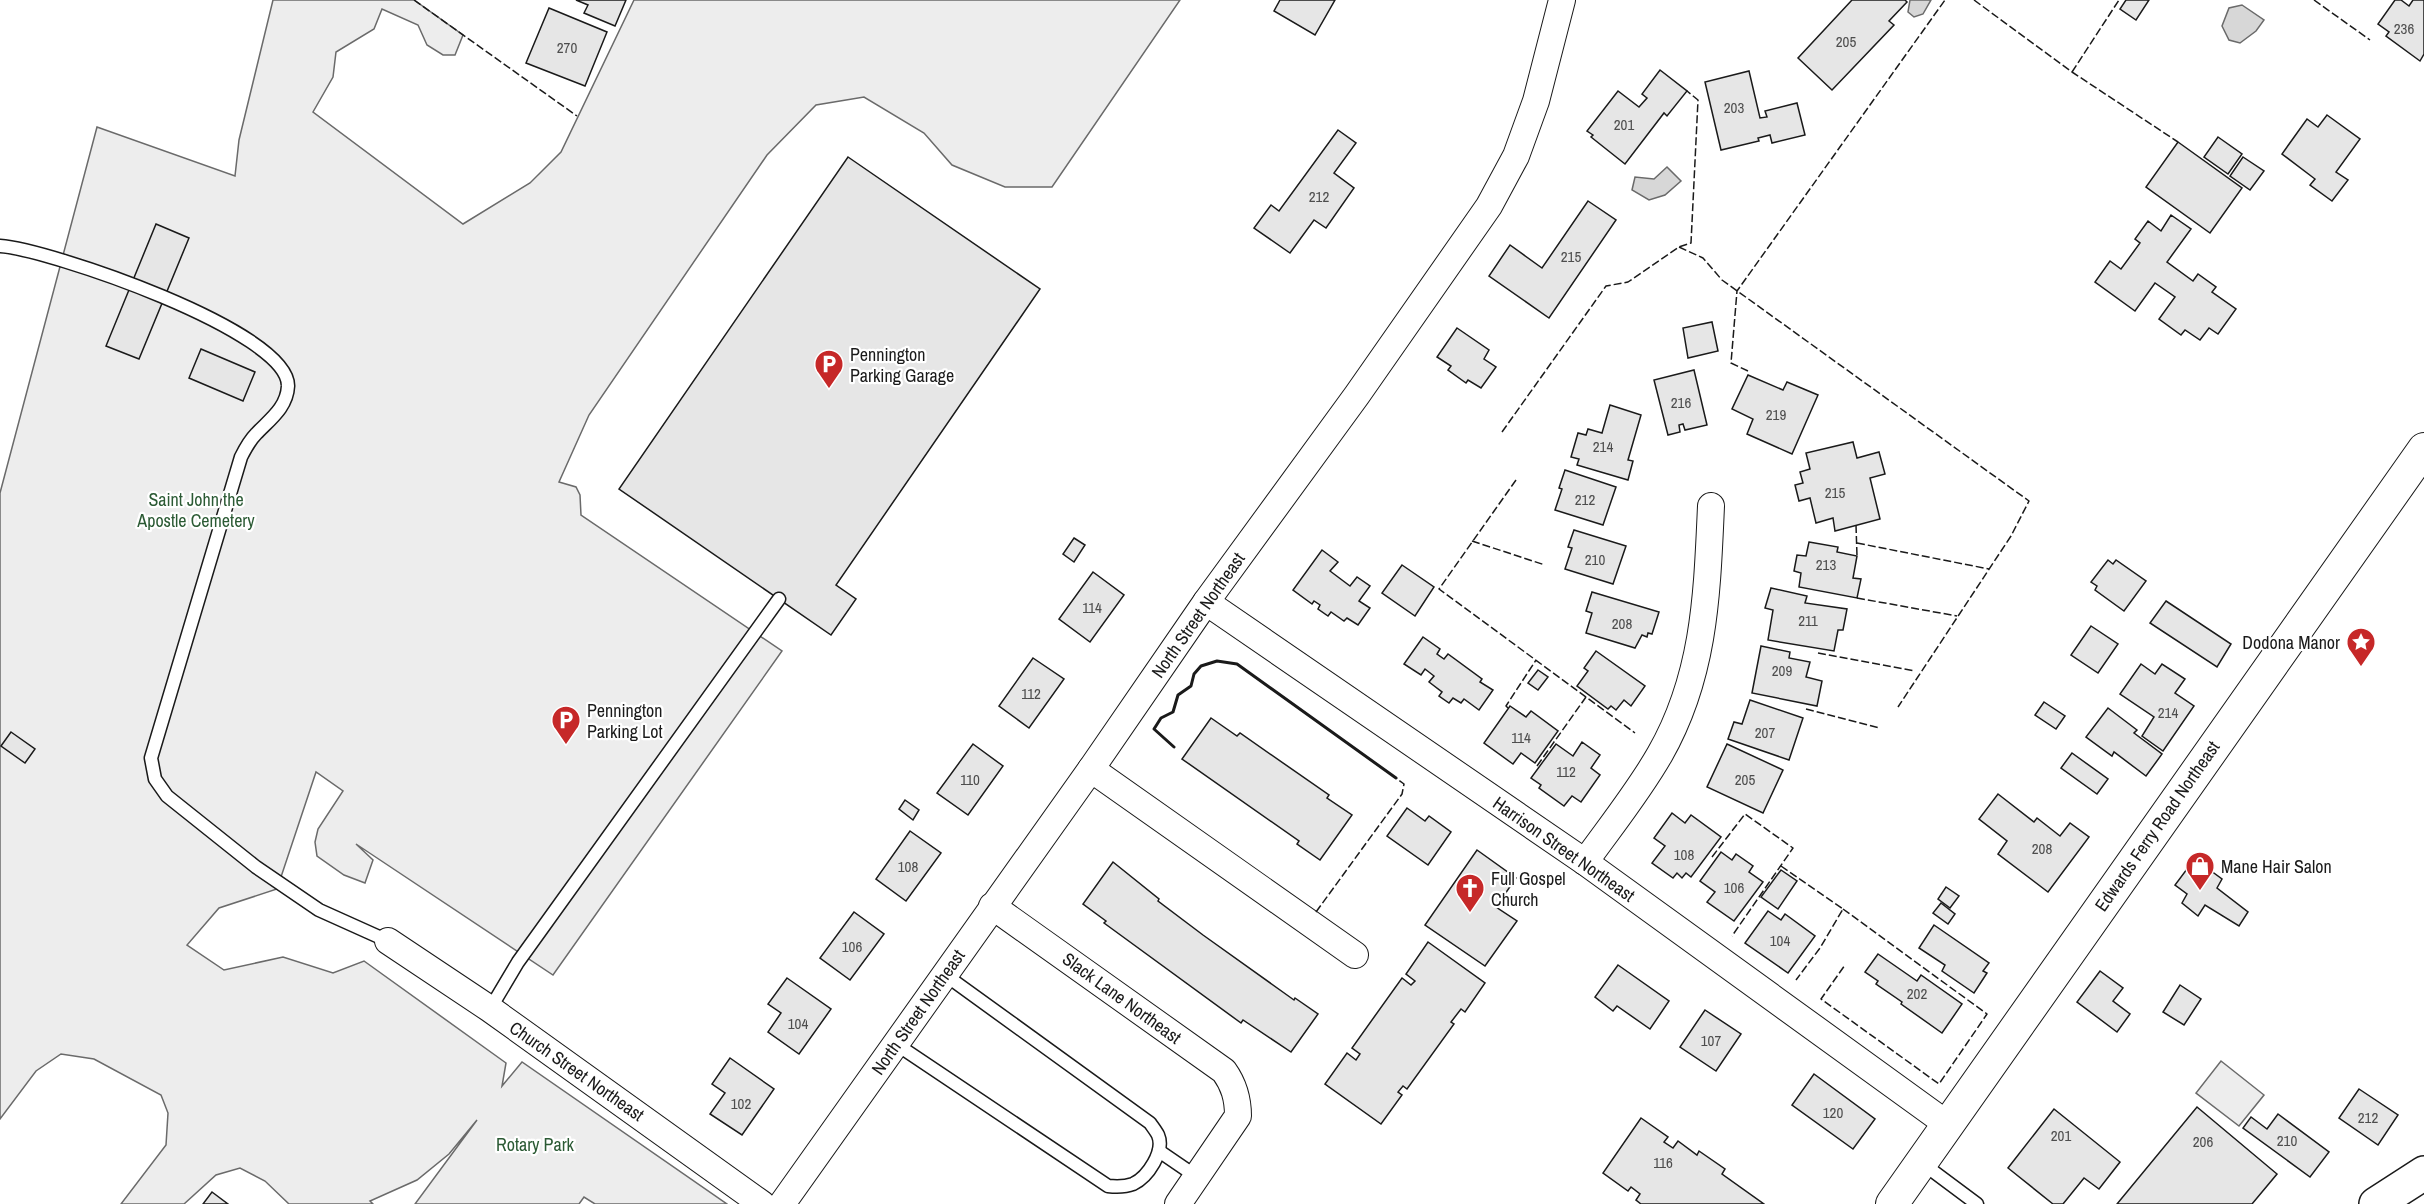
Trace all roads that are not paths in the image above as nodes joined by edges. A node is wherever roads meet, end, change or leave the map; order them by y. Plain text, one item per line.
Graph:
1 (1562, 0) edge
2 (0, 246) edge
3 (2424, 449) edge
4 (1711, 507) dead end
5 (779, 599) dead end
6 (1206, 602) junction
7 (1091, 769) junction
8 (1585, 862) junction
9 (992, 906) junction
10 (388, 941) joint
11 (1355, 955) dead end
12 (944, 974) junction
13 (490, 1009) junction
14 (896, 1044) junction
15 (1947, 1124) junction
16 (1159, 1152) junction
17 (1921, 1163) junction
18 (2424, 1173) edge
19 (1197, 1177) junction
20 (762, 1204) edge
21 (782, 1204) edge
22 (1178, 1204) edge
23 (1892, 1204) edge
24 (1977, 1204) edge
25 (2376, 1204) edge

1 - 6 street, North Street Northeast
2 - 10 lane
3 - 15 street, Edwards Ferry Road Northeast
4 - 8 street
5 - 13 lane
6 - 7 street, North Street Northeast
6 - 8 street, Harrison Street Northeast
7 - 9 street, North Street Northeast
7 - 11 street
8 - 15 street, Harrison Street Northeast
9 - 12 street, North Street Northeast
9 - 19 street, Slack Lane Northeast
10 - 13 street, Church Street Northeast
12 - 14 street, North Street Northeast
12 - 16 lane
13 - 20 street, Church Street Northeast
14 - 16 lane
14 - 21 street, North Street Northeast
15 - 17 street, Edwards Ferry Road Northeast
16 - 19 lane
17 - 23 street, Edwards Ferry Road Northeast
17 - 24 lane
18 - 25 main road
19 - 22 street

